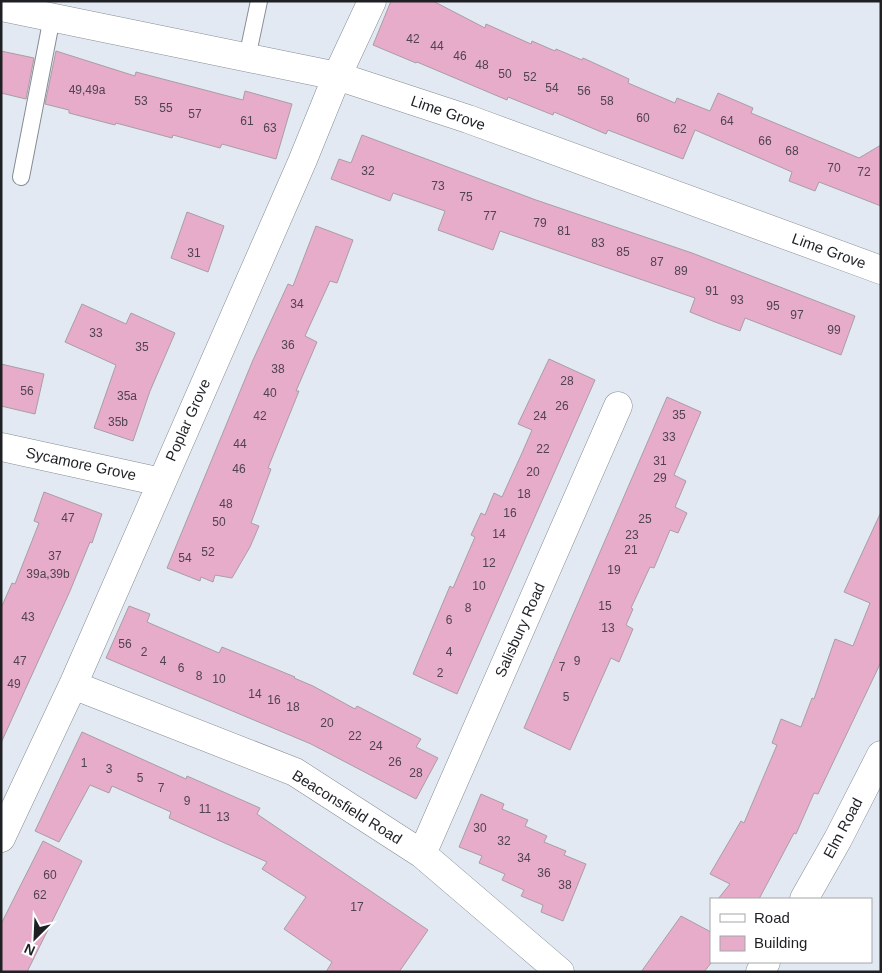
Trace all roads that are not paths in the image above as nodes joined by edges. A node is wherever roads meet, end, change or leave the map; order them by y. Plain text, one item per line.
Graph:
1 (259, 1) edge
2 (372, 1) edge
3 (1, 7) edge
4 (52, 17) junction
5 (247, 58) junction
6 (337, 76) junction
7 (21, 177) dead end
8 (881, 270) edge
9 (618, 406) dead end
10 (1, 447) edge
11 (161, 482) junction
12 (73, 685) junction
13 (881, 755) edge
14 (1, 838) edge
15 (422, 854) junction
16 (805, 898) edge
17 (560, 972) edge

1 - 5 lane
2 - 6 street, Poplar Grove
3 - 4 street, Lime Grove
4 - 5 street, Lime Grove
4 - 7 lane
5 - 6 street, Lime Grove
6 - 8 street, Lime Grove
6 - 11 street, Poplar Grove
9 - 15 street, Salisbury Road
10 - 11 street, Sycamore Grove
11 - 12 street, Poplar Grove
12 - 14 street, Poplar Grove
12 - 15 street, Beaconsfield Road
13 - 16 street, Elm Road
15 - 17 street, Beaconsfield Road

